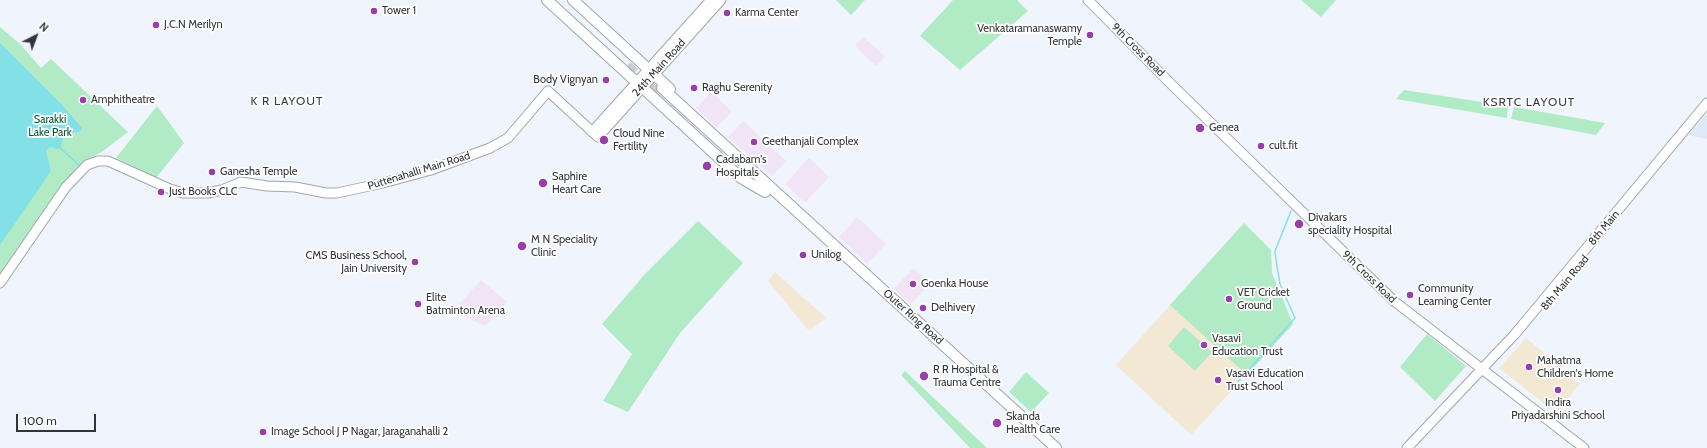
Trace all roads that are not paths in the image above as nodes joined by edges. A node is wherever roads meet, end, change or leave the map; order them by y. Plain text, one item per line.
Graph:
1 (547, 0) edge
2 (556, 0) edge
3 (566, 0) edge
4 (573, 0) edge
5 (711, 0) edge
6 (721, 0) edge
7 (1088, 0) edge
8 (1096, 0) edge
9 (652, 72) junction
10 (640, 85) junction
11 (660, 90) tunnel mouth
12 (548, 91) joint
13 (1707, 103) edge
14 (1707, 110) edge
15 (767, 189) junction
16 (0, 283) edge
17 (1486, 369) junction
18 (1047, 448) edge
19 (1056, 448) edge
20 (1407, 448) edge
21 (1413, 448) edge
22 (1584, 448) edge
23 (1590, 448) edge

1 - 10 highway
2 - 3 highway
4 - 9 highway
5 - 9 main road, 24th Main Road
6 - 9 main road, 24th Main Road
7 - 17 main road, 9th Cross Road
8 - 17 main road, 9th Cross Road
9 - 10 main road, 24th Main Road
9 - 15 highway
10 - 12 main road, 24th Main Road
10 - 15 highway
11 - 15 highway
12 - 16 main road, Puttenahalli Main Road
13 - 17 main road, 8th Main
14 - 17 main road, 8th Main Road
15 - 18 highway, Outer Ring Road
15 - 19 highway, Outer Ring Road
17 - 20 main road, 8th Main
17 - 21 main road, 8th Main Road
17 - 22 main road, 9th Cross Road
17 - 23 main road, 9th Cross Road

